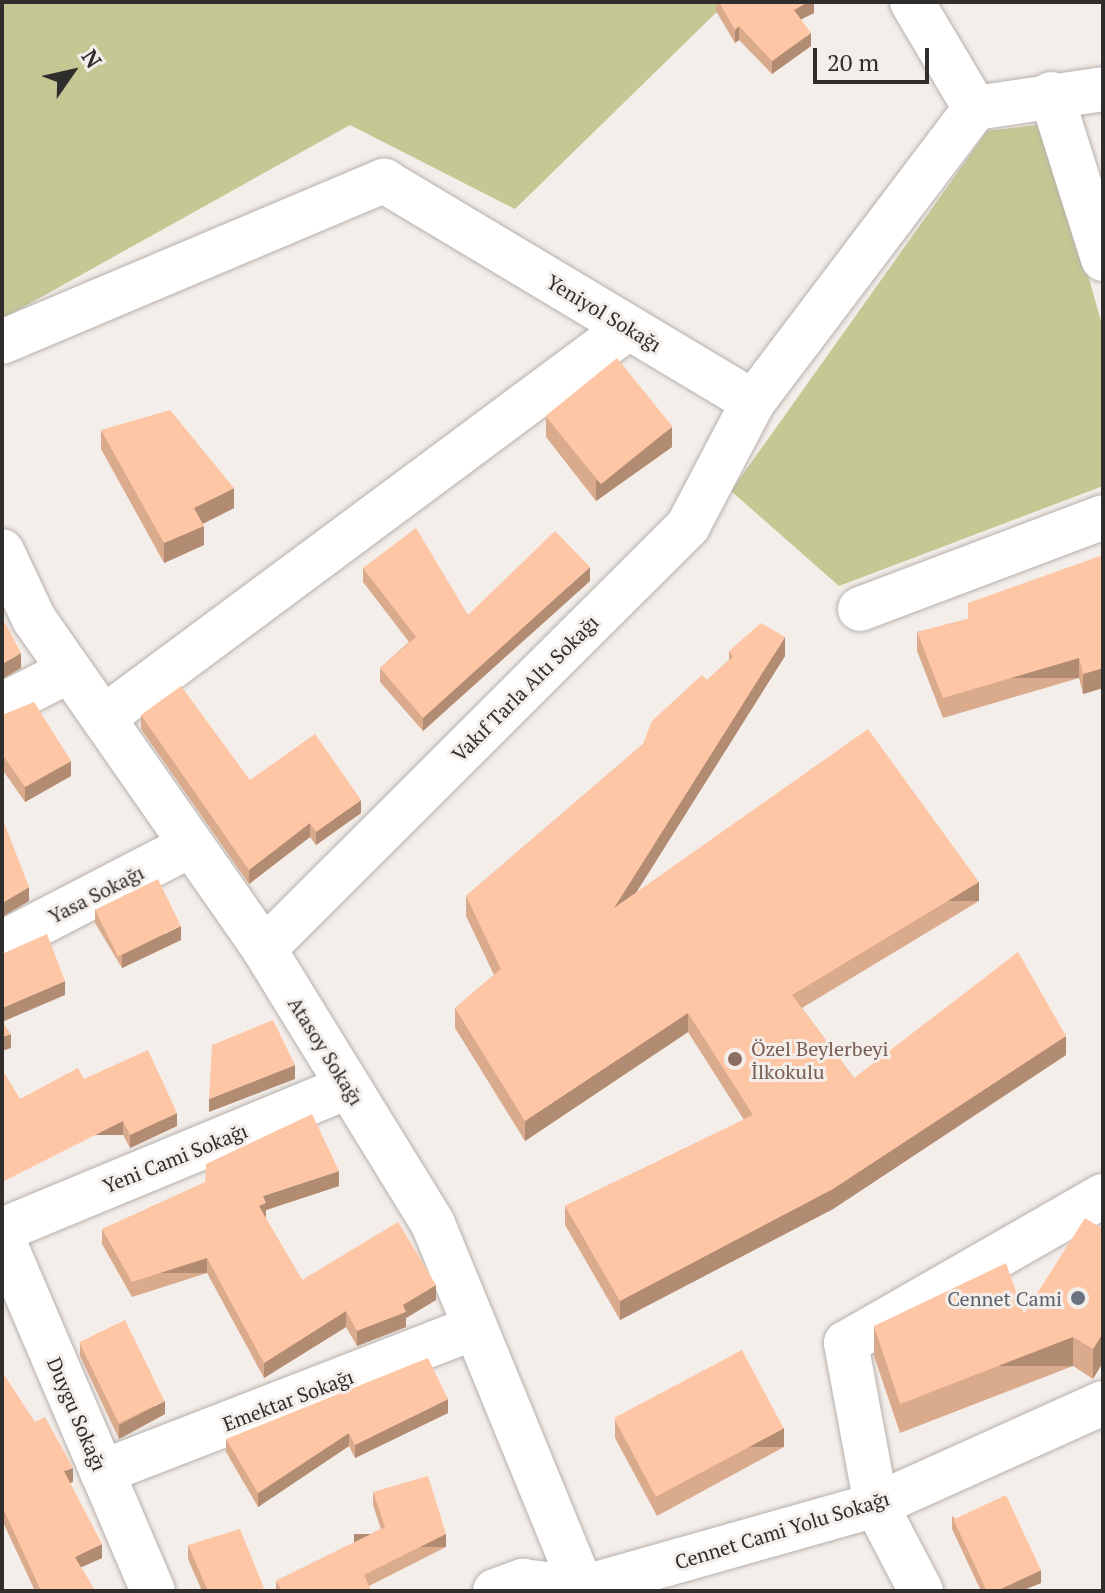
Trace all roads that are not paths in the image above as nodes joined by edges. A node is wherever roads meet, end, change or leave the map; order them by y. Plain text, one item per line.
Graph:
1 (912, 2) edge
2 (1103, 89) edge
3 (1051, 94) junction
4 (975, 108) junction
5 (1103, 259) edge
6 (628, 328) junction
7 (2, 342) edge
8 (753, 402) junction
9 (1103, 517) edge
10 (2, 551) edge
11 (860, 609) dead end
12 (69, 671) junction
13 (2, 705) edge
14 (103, 718) junction
15 (191, 845) junction
16 (2, 943) edge
17 (264, 949) junction
18 (348, 1087) junction
19 (1103, 1196) edge
20 (2, 1230) edge
21 (2, 1237) edge
22 (475, 1327) junction
23 (1103, 1403) edge
24 (102, 1472) junction
25 (876, 1505) junction
26 (582, 1588) junction
27 (153, 1591) edge
28 (495, 1591) edge
29 (921, 1591) edge

1 - 4 street
2 - 3 street
3 - 4 street
3 - 5 street
4 - 8 street
6 - 7 street, Yeniyol Sokağı
6 - 8 street, Yeniyol Sokağı
6 - 14 street
8 - 17 street, Vakıf Tarla Altı Sokağı
9 - 11 street
10 - 12 street, Atasoy Sokağı
12 - 13 street
12 - 14 street, Atasoy Sokağı
14 - 15 street, Atasoy Sokağı
15 - 16 street, Yasa Sokağı
15 - 17 street, Atasoy Sokağı
17 - 18 street, Atasoy Sokağı
18 - 20 street, Yeni Cami Sokağı
18 - 22 street, Atasoy Sokağı
19 - 25 street
21 - 24 street, Duygu Sokağı
22 - 24 street, Emektar Sokağı
22 - 26 street, Atasoy Sokağı
23 - 25 street, Cennet Cami Yolu Sokağı
24 - 27 street, Duygu Sokağı
25 - 26 street, Cennet Cami Yolu Sokağı
25 - 29 street
26 - 28 street, Cennet Cami Yolu Sokağı

